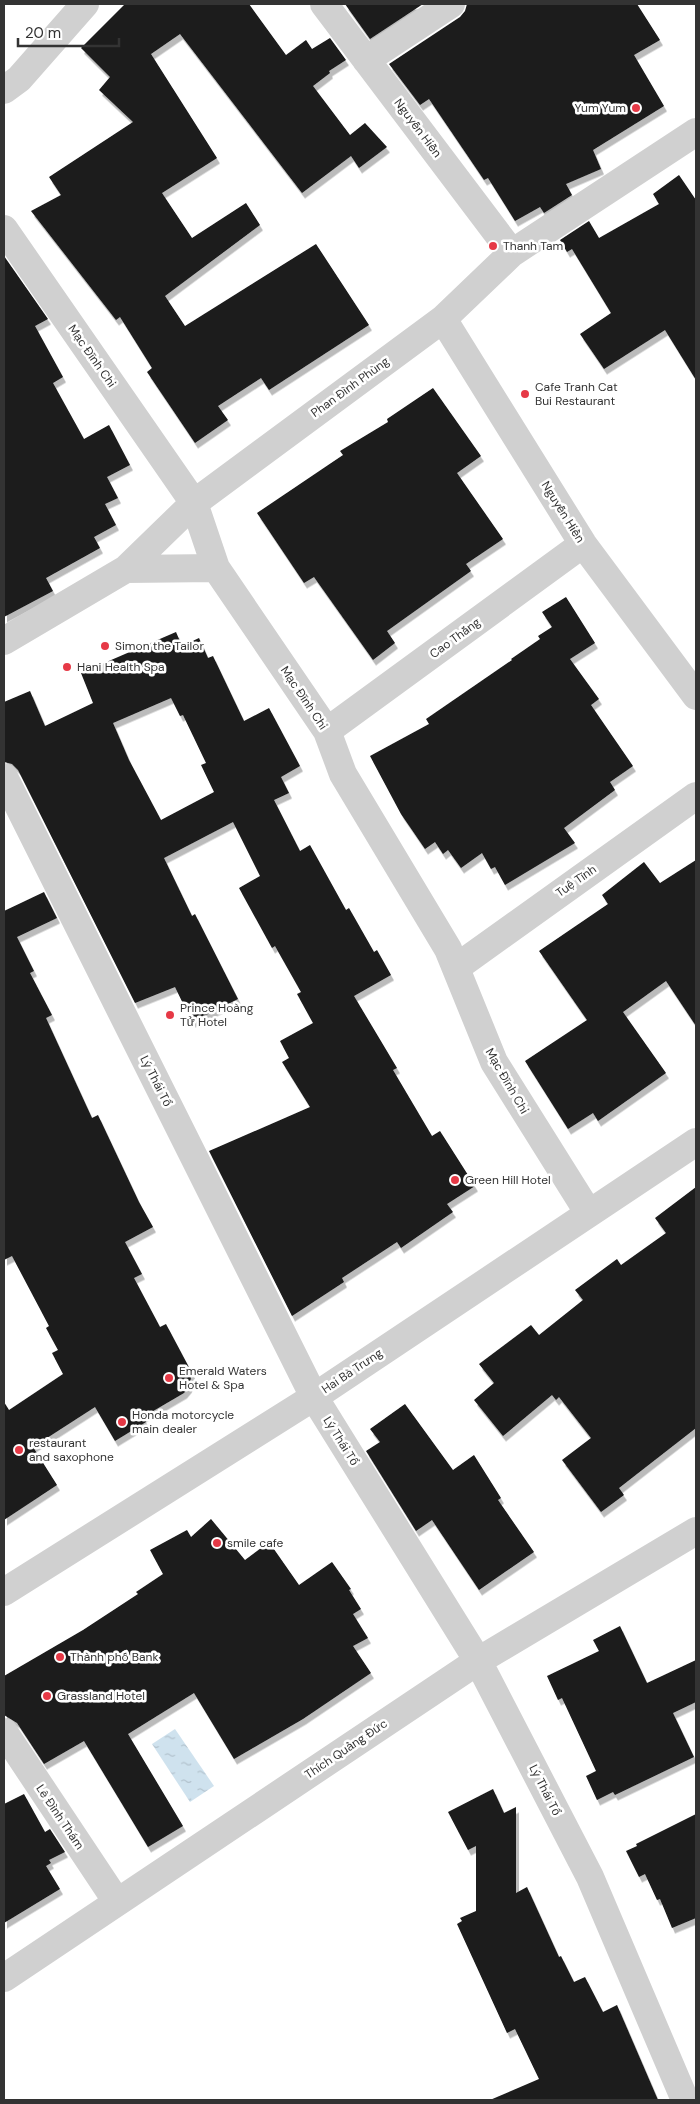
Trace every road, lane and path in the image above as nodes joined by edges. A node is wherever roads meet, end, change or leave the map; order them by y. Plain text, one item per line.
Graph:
1 (85, 4) edge
2 (324, 4) edge
3 (451, 4) edge
4 (366, 60) junction
5 (4, 90) edge
6 (696, 132) edge
7 (4, 229) edge
8 (512, 253) junction
9 (443, 319) junction
10 (194, 503) junction
11 (583, 544) junction
12 (216, 568) junction
13 (126, 569) junction
14 (4, 641) edge
15 (696, 696) edge
16 (327, 731) junction
17 (4, 776) edge
18 (696, 796) edge
19 (457, 967) junction
20 (696, 1142) edge
21 (588, 1212) junction
22 (314, 1397) junction
23 (694, 1540) edge
24 (4, 1592) edge
25 (478, 1661) junction
26 (4, 1732) edge
27 (117, 1902) junction
28 (4, 1978) edge
29 (685, 2100) edge

1 - 5 street
2 - 4 street, Nguyễn Hiền
3 - 4 street
4 - 8 street, Nguyễn Hiền
6 - 8 street, Phan Đình Phùng
7 - 10 street, Mạc Đĩnh Chi
8 - 9 street, Phan Đình Phùng
9 - 10 street, Phan Đình Phùng
9 - 11 street, Nguyễn Hiền
10 - 12 street, Mạc Đĩnh Chi
10 - 13 street, Phan Đình Phùng
11 - 15 street, Nguyễn Hiền
11 - 16 street, Cao Thắng
12 - 13 street
12 - 16 street, Mạc Đĩnh Chi
13 - 14 street, Phan Đình Phùng
16 - 19 street, Mạc Đĩnh Chi
17 - 22 street, Lý Thái Tổ
18 - 19 street, Tuệ Tĩnh
19 - 21 street, Mạc Đĩnh Chi
20 - 21 street, Hai Bà Trưng
21 - 22 street, Hai Bà Trưng
22 - 24 street, Hai Bà Trưng
22 - 25 street, Lý Thái Tổ
23 - 25 street, Thích Quảng Đức
25 - 27 street, Thích Quảng Đức
25 - 29 street, Lý Thái Tổ
26 - 27 street, Lê Đình Thám
27 - 28 street, Thích Quảng Đức

